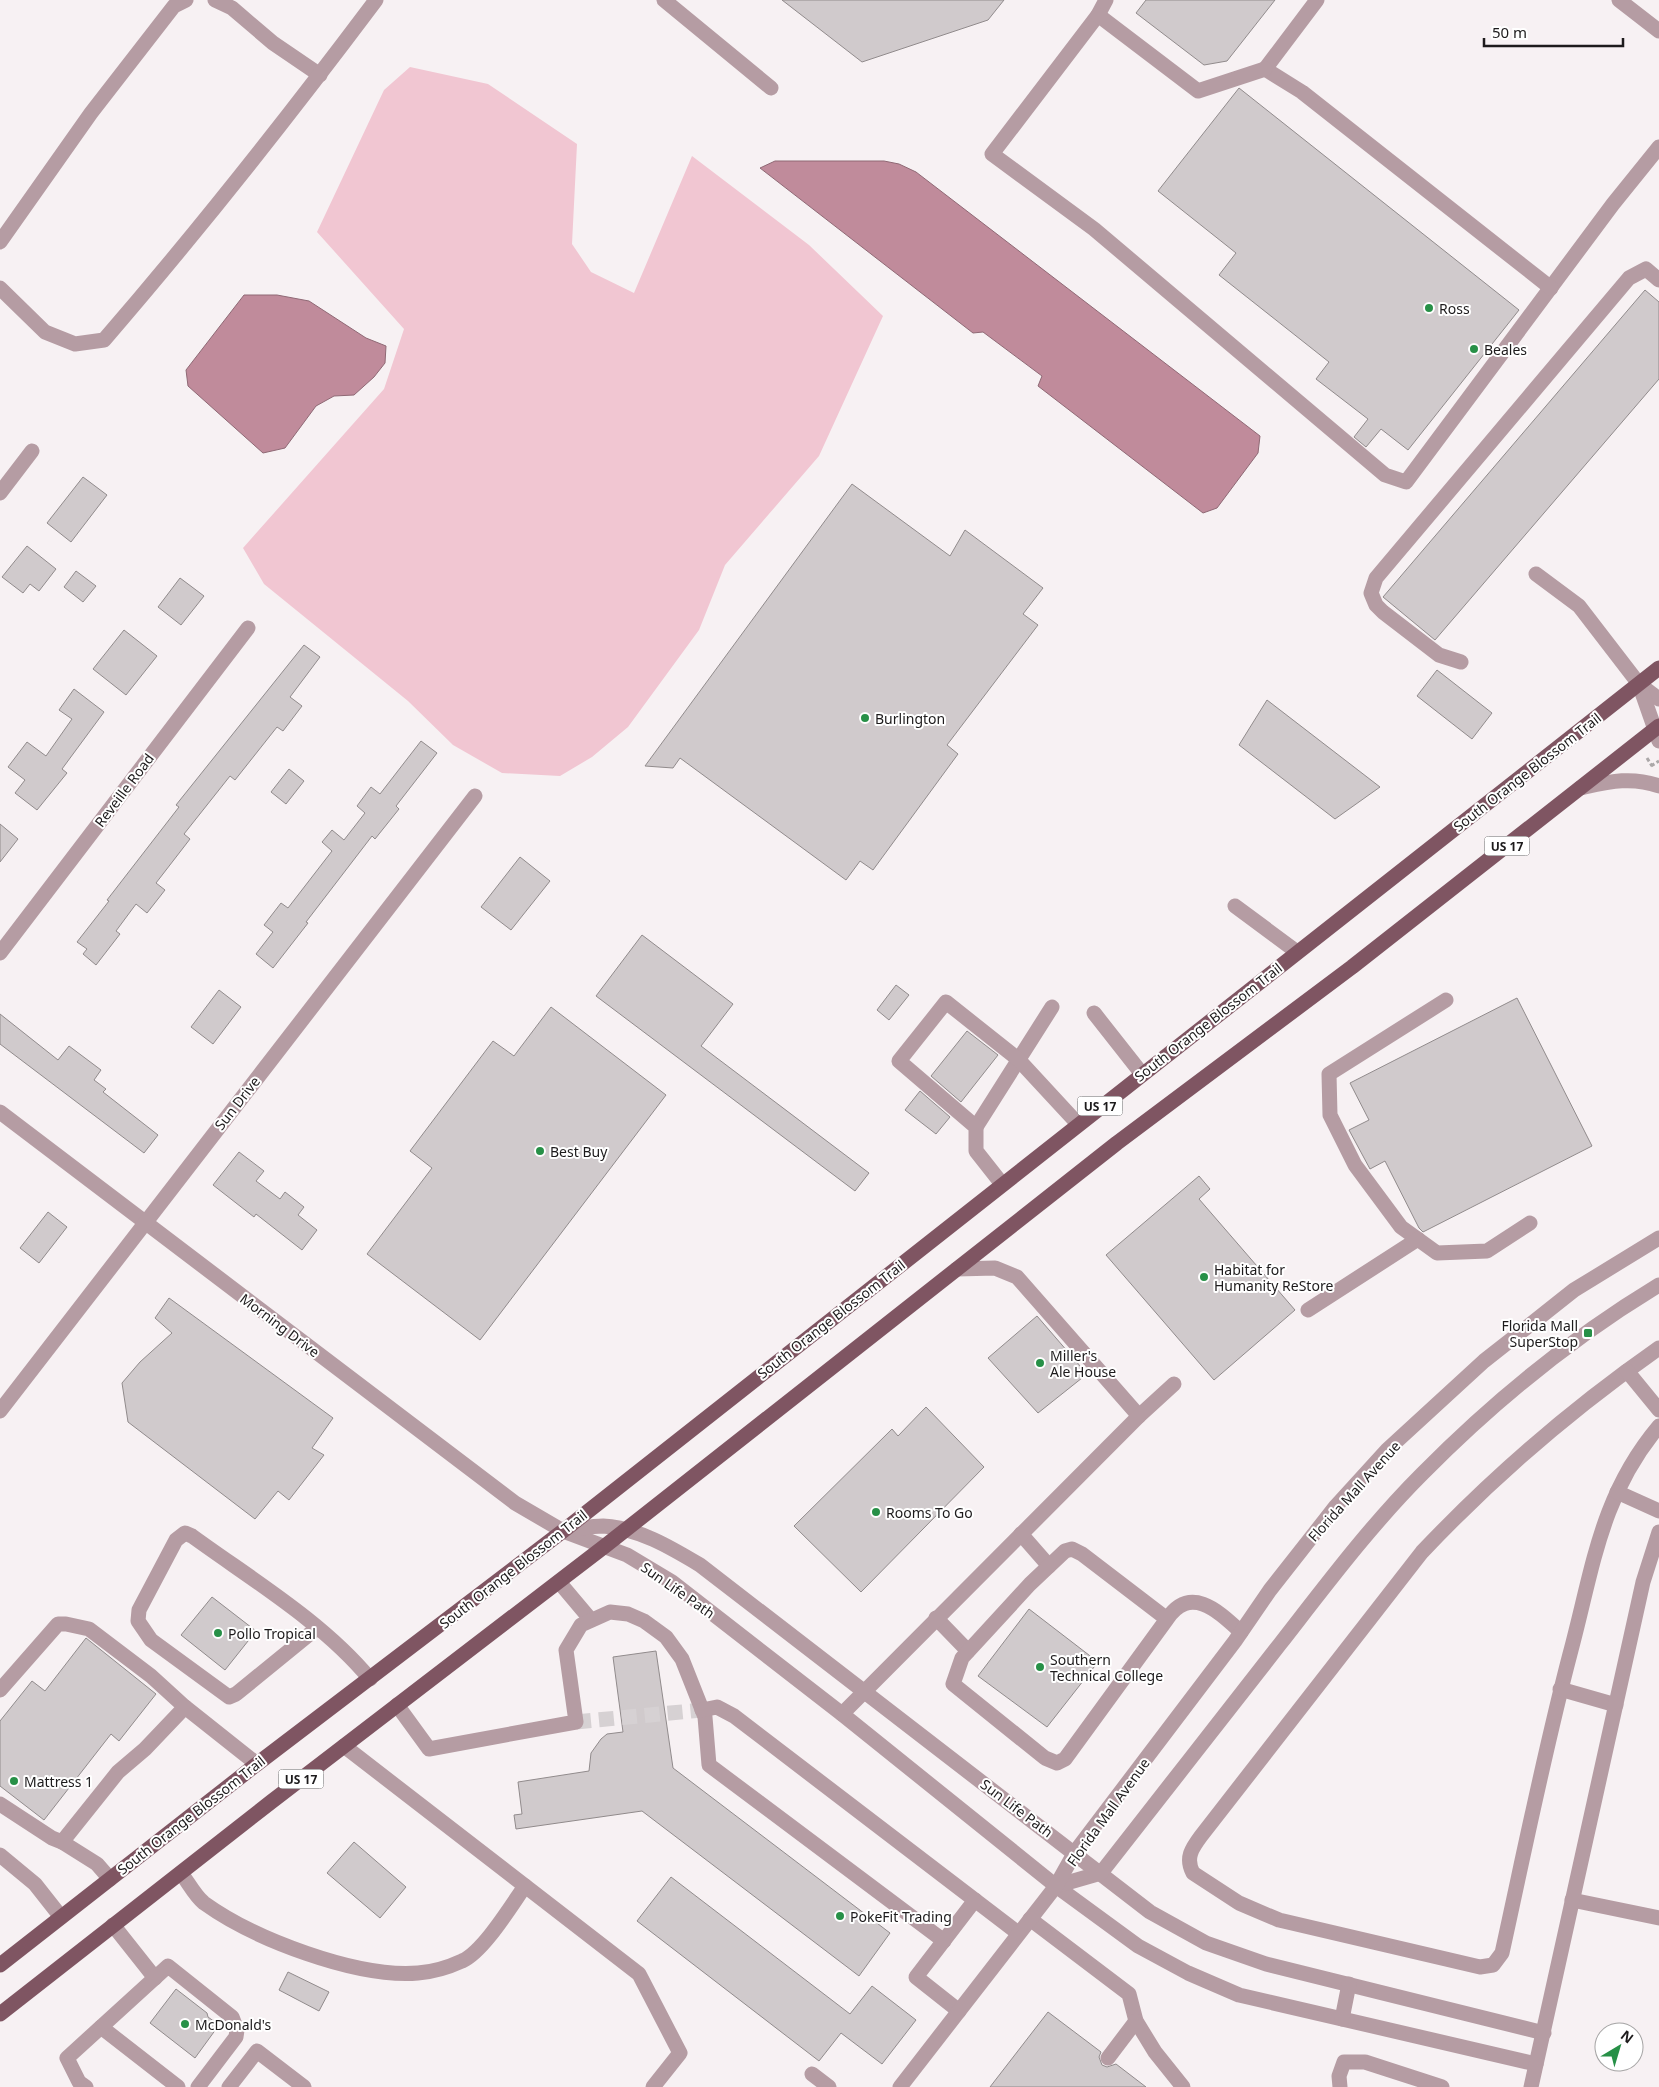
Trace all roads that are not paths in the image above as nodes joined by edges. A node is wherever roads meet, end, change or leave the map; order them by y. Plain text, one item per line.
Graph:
1 (214, 0) edge
2 (376, 0) edge
3 (664, 0) edge
4 (1106, 0) edge
5 (1317, 0) edge
6 (1619, 0) edge
7 (180, 3) edge
8 (1098, 15) junction
9 (1659, 31) edge
10 (1265, 69) junction
11 (320, 75) junction
12 (771, 88) dead end
13 (1659, 147) edge
14 (0, 242) edge
15 (1659, 280) edge
16 (0, 288) edge
17 (1551, 288) junction
18 (32, 451) dead end
19 (0, 493) edge
20 (1536, 574) dead end
21 (248, 628) dead end
22 (1461, 662) dead end
23 (1659, 668) edge
24 (1639, 684) junction
25 (1659, 699) edge
26 (1657, 733) edge
27 (1659, 786) edge
28 (1580, 788) junction
29 (475, 796) dead end
30 (1235, 906) dead end
31 (1297, 952) junction
32 (0, 953) edge
33 (1446, 1000) dead end
34 (1052, 1007) dead end
35 (1094, 1013) dead end
36 (1018, 1059) junction
37 (1142, 1074) junction
38 (0, 1112) edge
39 (1078, 1124) junction
40 (976, 1126) junction
41 (1002, 1184) junction
42 (1530, 1223) dead end
43 (145, 1224) junction
44 (1659, 1238) edge
45 (1418, 1239) junction
46 (957, 1269) junction
47 (1659, 1285) edge
48 (1308, 1310) dead end
49 (1659, 1348) edge
50 (1627, 1371) junction
51 (1174, 1384) dead end
52 (1659, 1410) edge
53 (0, 1411) edge
54 (1139, 1416) junction
55 (1659, 1426) edge
56 (1617, 1492) junction
57 (1659, 1511) edge
58 (627, 1529) junction
59 (563, 1531) junction
60 (1659, 1532) edge
61 (1021, 1534) junction
62 (605, 1546) junction
63 (1050, 1566) junction
64 (559, 1582) junction
65 (936, 1618) junction
66 (1167, 1619) junction
67 (591, 1620) junction
68 (318, 1628) junction
69 (1241, 1632) junction
70 (968, 1651) junction
71 (370, 1678) junction
72 (0, 1690) edge
73 (1560, 1690) junction
74 (865, 1691) junction
75 (397, 1705) junction
76 (1616, 1705) junction
77 (185, 1707) junction
78 (702, 1710) junction
79 (842, 1714) junction
80 (344, 1746) junction
81 (257, 1764) junction
82 (0, 1804) edge
83 (62, 1842) junction
84 (1075, 1852) junction
85 (0, 1855) edge
86 (181, 1873) junction
87 (1101, 1873) junction
88 (110, 1879) junction
89 (525, 1886) junction
90 (1056, 1886) junction
91 (975, 1900) junction
92 (1572, 1900) junction
93 (61, 1917) junction
94 (1659, 1918) edge
95 (1030, 1919) junction
96 (114, 1925) junction
97 (1018, 1933) junction
98 (944, 1941) junction
99 (0, 1965) edge
100 (155, 1978) junction
101 (1349, 1984) junction
102 (958, 2011) junction
103 (0, 2014) edge
104 (1342, 2019) junction
105 (1136, 2021) junction
106 (101, 2028) junction
107 (1544, 2033) junction
108 (1108, 2058) dead end
109 (1536, 2064) junction
110 (812, 2074) dead end
111 (86, 2087) edge
112 (178, 2087) edge
113 (198, 2087) edge
114 (229, 2087) edge
115 (304, 2087) edge
116 (653, 2087) edge
117 (829, 2087) edge
118 (900, 2087) edge
119 (1184, 2087) edge
120 (1340, 2087) edge
121 (1442, 2087) edge
122 (1531, 2087) edge

1 - 11 street
2 - 11 street
3 - 12 street
4 - 8 street
5 - 10 street
6 - 9 street
7 - 14 street
8 - 10 street
8 - 17 street
10 - 17 street
11 - 16 street
13 - 17 street
15 - 22 street
18 - 19 street
20 - 24 street
21 - 32 street, Reveille Road
23 - 24 main road, South Orange Blossom Trail
24 - 25 street
24 - 26 street
24 - 31 main road, South Orange Blossom Trail / US 17
26 - 28 main road, US 17
27 - 28 street
28 - 46 main road, US 17
29 - 43 street, Sun Drive
30 - 31 street
31 - 37 main road, South Orange Blossom Trail / US 17
33 - 45 street
34 - 36 street
35 - 37 street
36 - 39 street
36 - 40 street
36 - 40 street
37 - 39 main road, South Orange Blossom Trail / US 17
38 - 43 street, Morning Drive
39 - 41 main road, South Orange Blossom Trail / US 17
40 - 41 street
41 - 59 main road, South Orange Blossom Trail / US 17
42 - 45 street
43 - 53 street, Sun Drive
43 - 59 street, Morning Drive
44 - 69 street, Florida Mall Avenue
45 - 48 street
46 - 54 street
46 - 58 main road, US 17
47 - 87 street
49 - 50 street
50 - 52 street
50 - 73 street
51 - 54 street
54 - 61 street
55 - 56 street
56 - 57 street
56 - 73 street
58 - 59 street, Sun Life Path
58 - 62 main road, US 17
58 - 74 street, Sun Life Path
59 - 62 street, Sun Life Path
59 - 71 main road, South Orange Blossom Trail / US 17
60 - 76 street
61 - 63 street
61 - 65 street
62 - 64 main road, US 17
62 - 79 street, Sun Life Path
63 - 66 street
63 - 70 street
64 - 67 street
64 - 75 main road, US 17
65 - 70 street
65 - 74 street
66 - 69 street
66 - 70 street
67 - 75 street
67 - 78 street
68 - 68 street
68 - 71 street
69 - 84 street, Florida Mall Avenue
71 - 81 main road, South Orange Blossom Trail / US 17
72 - 77 street
73 - 76 street
74 - 79 street
74 - 84 street, Sun Life Path
75 - 80 main road, US 17
76 - 92 street
77 - 81 street
77 - 83 street
78 - 91 street
78 - 98 street
79 - 90 street, Sun Life Path
80 - 86 main road, US 17
80 - 89 street
81 - 88 main road, South Orange Blossom Trail / US 17
82 - 83 street
83 - 88 street
84 - 87 street, Sun Life Path
84 - 90 street, Florida Mall Avenue
85 - 93 street
86 - 89 street
86 - 96 main road, US 17
87 - 90 street, Florida Mall Avenue
87 - 101 street, Sun Life Path
88 - 93 main road, South Orange Blossom Trail / US 17
89 - 116 street
90 - 95 street
90 - 104 street, Sun Life Path
91 - 97 street
91 - 98 street
92 - 94 street
92 - 107 street
93 - 99 main road, South Orange Blossom Trail / US 17
95 - 97 street
95 - 105 street
96 - 100 street
96 - 103 main road, US 17
97 - 102 street
98 - 102 street
100 - 106 street
100 - 113 street
101 - 104 street
101 - 107 street, Sun Life Path
102 - 118 street
104 - 109 street, Sun Life Path
105 - 108 street
105 - 119 street
106 - 111 street
106 - 112 street
107 - 109 street
109 - 122 street
110 - 117 street
114 - 115 street
120 - 121 street

